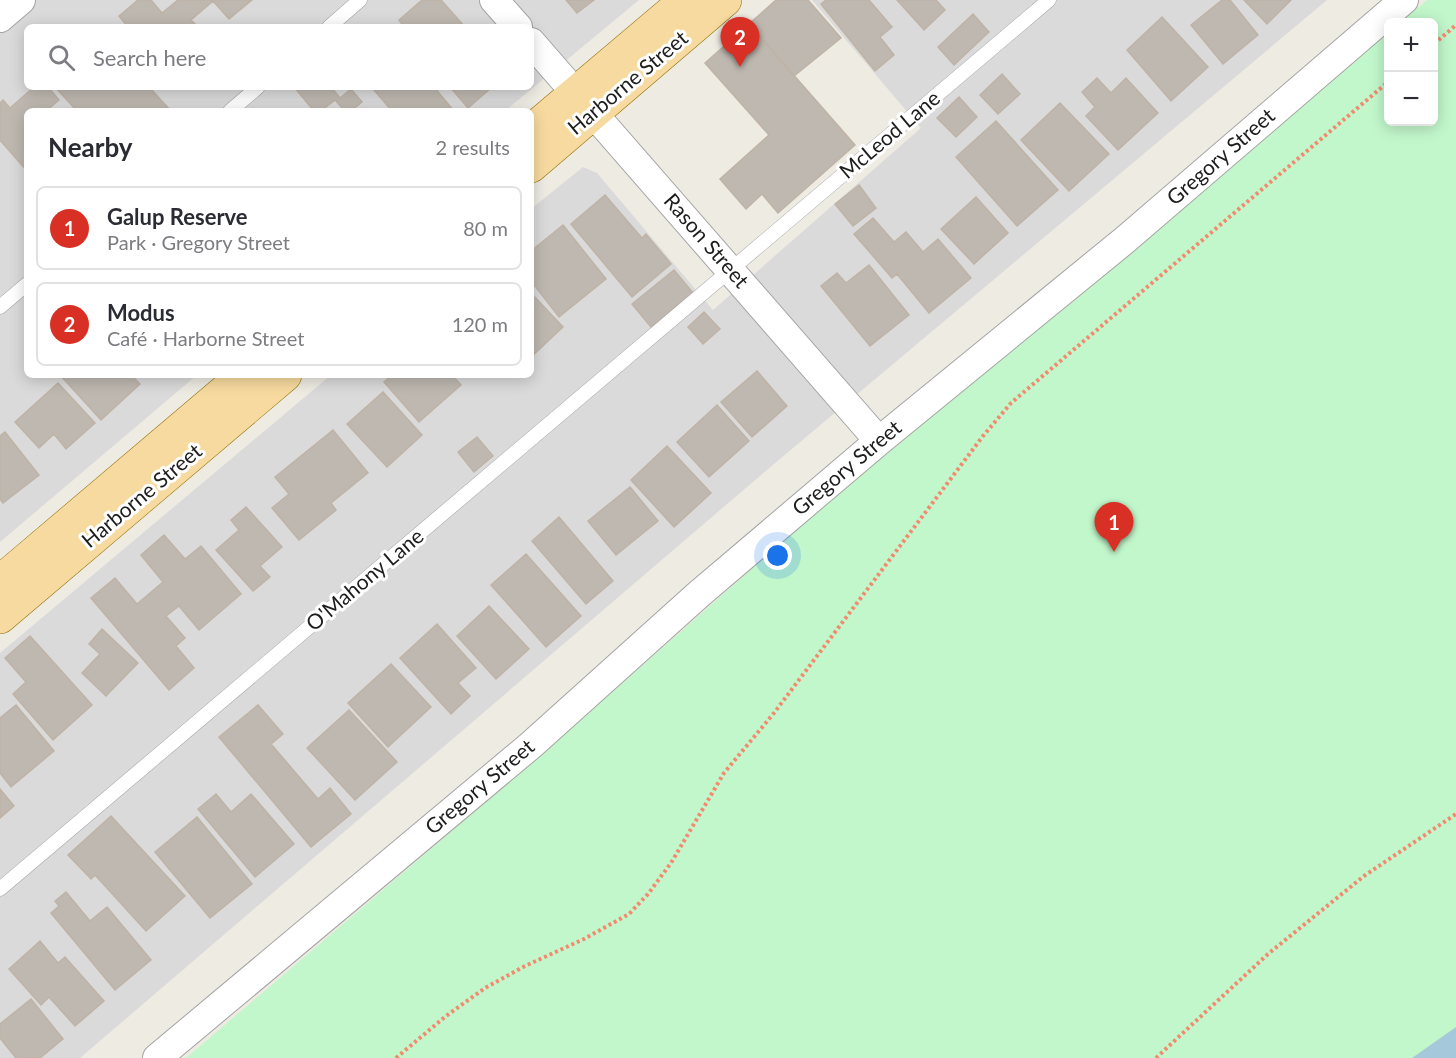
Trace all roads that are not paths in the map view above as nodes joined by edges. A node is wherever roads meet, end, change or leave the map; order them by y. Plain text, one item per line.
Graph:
1 (21, 0) edge
2 (360, 0) edge
3 (494, 0) edge
4 (686, 0) edge
5 (725, 0) edge
6 (1049, 0) edge
7 (1404, 0) edge
8 (0, 18) edge
9 (332, 24) edge
10 (515, 24) edge
11 (534, 45) edge
12 (254, 90) edge
13 (585, 103) junction
14 (234, 108) edge
15 (534, 129) edge
16 (534, 162) edge
17 (731, 270) junction
18 (24, 287) edge
19 (0, 307) edge
20 (240, 378) edge
21 (281, 378) edge
22 (879, 441) junction
23 (0, 582) edge
24 (0, 617) edge
25 (0, 890) edge
26 (157, 1058) edge

1 - 8 street
2 - 9 lane
3 - 10 street
4 - 13 main road, Harborne Street
5 - 13 main road, Harborne Street
6 - 17 lane, McLeod Lane
7 - 22 street, Gregory Street
11 - 13 street, Rason Street
12 - 14 lane
13 - 15 main road, Harborne Street
13 - 16 main road, Harborne Street
13 - 17 street, Rason Street
17 - 22 street, Rason Street
17 - 25 lane, O'Mahony Lane
18 - 19 lane
20 - 23 main road, Harborne Street
21 - 24 main road, Harborne Street
22 - 26 street, Gregory Street

